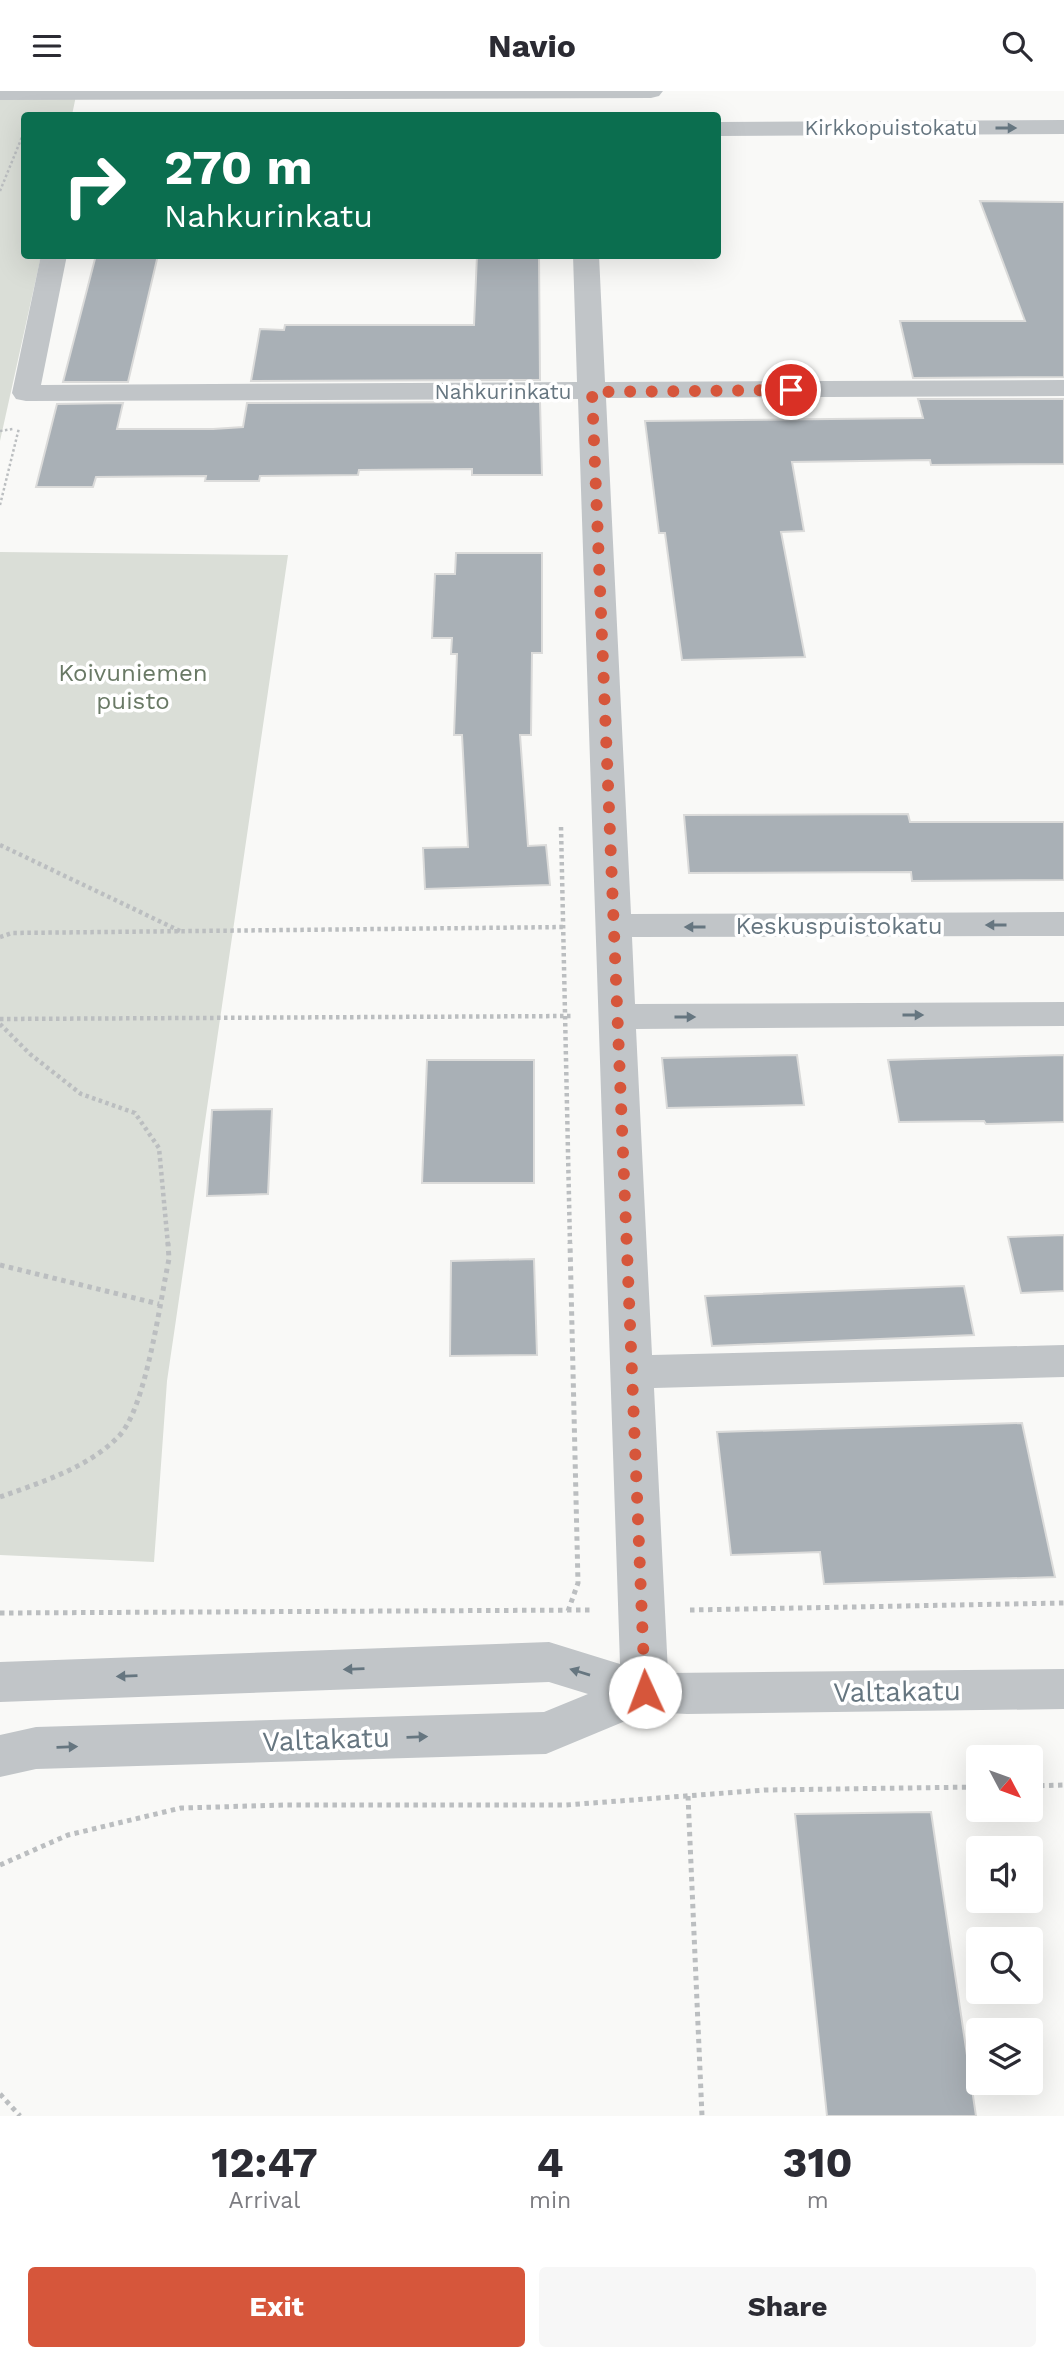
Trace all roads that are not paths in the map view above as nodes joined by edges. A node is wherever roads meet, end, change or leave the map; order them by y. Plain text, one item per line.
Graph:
1 (580, 91) edge
2 (651, 91) edge
3 (88, 92) edge
4 (0, 93) edge
5 (84, 112) edge
6 (581, 112) edge
7 (1064, 127) edge
8 (721, 129) edge
9 (53, 259) edge
10 (586, 259) edge
11 (1064, 388) edge
12 (592, 392) junction
13 (1064, 924) edge
14 (614, 926) junction
15 (1064, 1014) edge
16 (617, 1017) junction
17 (1064, 1361) edge
18 (632, 1372) junction
19 (0, 1682) edge
20 (1064, 1689) edge
21 (645, 1692) junction
22 (0, 1756) edge

1 - 2 street
1 - 3 street
1 - 6 street
3 - 4 street
3 - 5 street
8 -> 7 street, Kirkkopuistokatu
9 - 12 street, Nahkurinkatu
10 - 12 street
11 - 12 street, Nahkurinkatu
12 - 14 street
13 -> 14 street, Keskuspuistokatu
14 - 16 street
16 -> 15 street
16 - 18 street
17 - 18 street
18 - 21 street
21 -> 19 street, Valtakatu
20 - 21 street, Valtakatu
22 -> 21 street, Valtakatu

